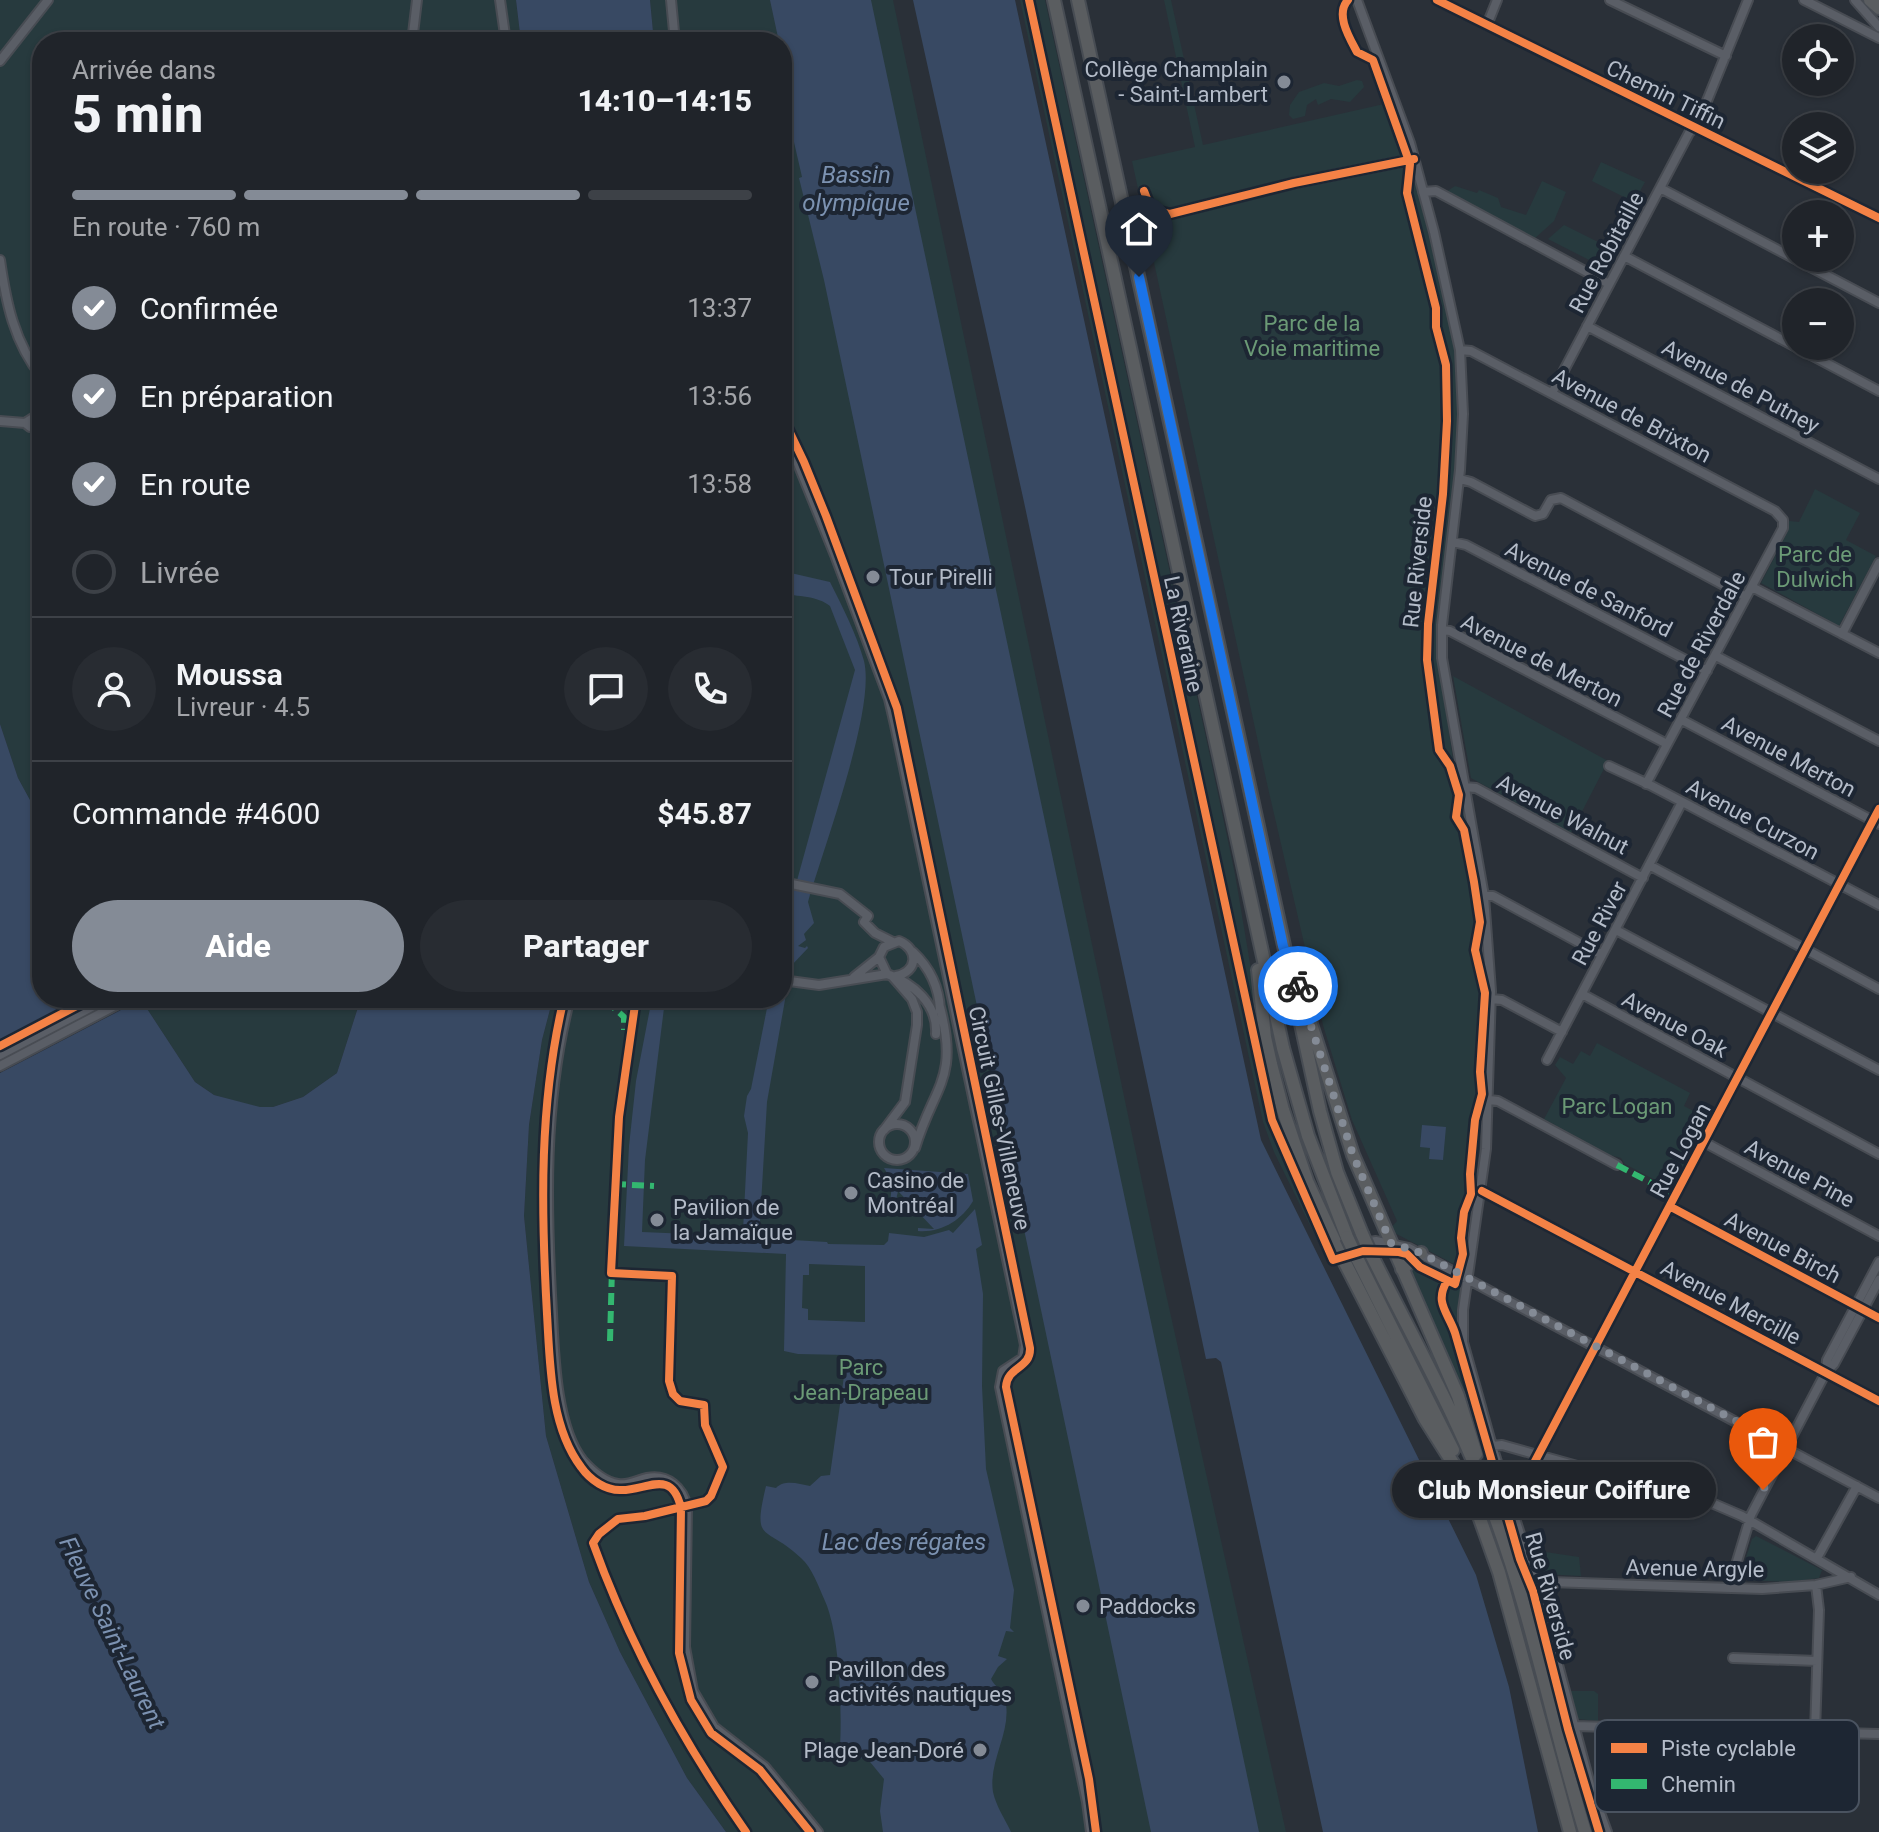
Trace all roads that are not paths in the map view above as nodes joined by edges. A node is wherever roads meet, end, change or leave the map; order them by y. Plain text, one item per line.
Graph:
1 (48, 0) edge
2 (417, 0) edge
3 (500, 0) edge
4 (671, 0) edge
5 (1054, 0) edge
6 (1078, 0) edge
7 (1357, 0) edge
8 (1437, 0) edge
9 (1497, 0) edge
10 (1610, 0) edge
11 (1748, 0) edge
12 (1804, 0) edge
13 (1855, 0) edge
14 (1870, 0) edge
15 (1879, 8) edge
16 (1487, 25) junction
17 (1879, 27) edge
18 (413, 32) edge
19 (505, 32) edge
20 (674, 32) edge
21 (1879, 38) edge
22 (1726, 56) junction
23 (0, 61) edge
24 (1693, 128) junction
25 (1414, 159) junction
26 (1660, 188) junction
27 (1144, 191) dead end
28 (1423, 192) junction
29 (1879, 218) edge
30 (1624, 256) junction
31 (0, 260) edge
32 (1609, 284) junction
33 (1879, 303) edge
34 (1587, 326) junction
35 (1460, 350) junction
36 (32, 363) edge
37 (1879, 391) edge
38 (1552, 393) junction
39 (32, 418) edge
40 (0, 421) edge
41 (25, 423) junction
42 (32, 426) edge
43 (792, 449) edge
44 (1460, 479) junction
45 (1879, 479) edge
46 (1783, 520) joint
47 (1453, 542) junction
48 (1879, 565) edge
49 (1752, 587) junction
50 (1746, 597) junction
51 (1442, 630) junction
52 (1842, 634) junction
53 (1879, 653) edge
54 (1716, 656) junction
55 (1707, 671) junction
56 (1682, 720) junction
57 (1879, 741) edge
58 (1667, 744) junction
59 (1609, 766) dead end
60 (1646, 784) junction
61 (1464, 787) junction
62 (1682, 802) junction
63 (1879, 809) edge
64 (1876, 822) edge
65 (1649, 865) junction
66 (1643, 878) junction
67 (1839, 884) junction
68 (792, 885) edge
69 (1484, 896) junction
70 (1879, 905) edge
71 (1252, 907) junction
72 (1616, 930) junction
73 (875, 933) junction
74 (893, 942) junction
75 (1283, 946) junction
76 (1805, 949) junction
77 (912, 952) junction
78 (880, 954) junction
79 (1602, 955) junction
80 (892, 975) junction
81 (850, 980) junction
82 (792, 981) edge
83 (1879, 989) edge
84 (1582, 994) junction
85 (1491, 999) junction
86 (940, 1007) junction
87 (90, 1008) edge
88 (111, 1008) edge
89 (568, 1008) edge
90 (1772, 1012) junction
91 (1562, 1032) junction
92 (936, 1034) junction
93 (934, 1046) dead end
94 (0, 1055) edge
95 (1547, 1060) dead end
96 (0, 1066) edge
97 (1879, 1070) edge
98 (1737, 1078) junction
99 (1489, 1100) junction
100 (884, 1130) junction
101 (1704, 1142) junction
102 (915, 1148) junction
103 (1879, 1154) edge
104 (1617, 1165) dead end
105 (1482, 1191) junction
106 (1671, 1207) junction
107 (1879, 1236) edge
108 (1391, 1243) junction
109 (1338, 1250) junction
110 (1421, 1253) junction
111 (1879, 1262) edge
112 (1402, 1269) junction
113 (1636, 1271) junction
114 (1468, 1279) junction
115 (1879, 1280) edge
116 (1860, 1308) junction
117 (1879, 1318) edge
118 (1595, 1347) junction
119 (1826, 1372) junction
120 (1879, 1401) edge
121 (1492, 1446) junction
122 (1785, 1447) junction
123 (1538, 1456) junction
124 (1857, 1486) junction
125 (1470, 1490) junction
126 (1879, 1498) edge
127 (1489, 1500) junction
128 (1510, 1501) junction
129 (1748, 1521) junction
130 (1817, 1558) junction
131 (1851, 1577) junction
132 (1536, 1584) junction
133 (1816, 1585) junction
134 (1729, 1588) junction
135 (1879, 1595) edge
136 (1733, 1658) dead end
137 (1817, 1661) junction
138 (1815, 1720) edge
139 (1574, 1726) junction
140 (1595, 1727) edge
141 (1859, 1733) edge
142 (1879, 1734) edge
143 (1595, 1799) edge
144 (1600, 1812) edge
145 (818, 1832) edge
146 (1091, 1832) edge
147 (1570, 1832) edge
148 (1585, 1832) edge
149 (1607, 1832) edge

1 - 23 street
2 - 18 street
3 - 19 street
4 - 20 street
5 - 71 highway
6 - 75 highway
7 - 25 street, Rue Riverside
8 - 16 street, Chemin Tiffin
9 - 16 street
10 - 22 street
11 - 22 street, Rue Robitaille
12 - 21 street
13 - 17 street
14 - 15 highway
16 - 24 street, Chemin Tiffin
22 - 24 street, Rue Robitaille
24 - 26 street, Rue Robitaille
24 - 29 street, Chemin Tiffin
25 - 27 street
25 - 28 street, Rue Riverside
26 - 30 street, Rue Robitaille
26 - 33 street
28 - 32 street
28 - 35 street, Rue Riverside
30 - 32 street, Rue Robitaille
30 - 37 street
31 - 36 street
32 - 34 street, Rue Robitaille
34 - 38 street, Rue Robitaille
34 - 45 street, Avenue de Putney
35 - 38 street, Avenue de Brixton
35 - 44 street, Rue Riverside
38 - 46 street, Avenue de Brixton
39 - 41 street
40 - 41 street
41 - 42 street
43 - 146 street, Circuit Gilles-Villeneuve
44 - 47 street, Rue Riverside
44 - 50 street
46 - 49 street, Rue de Riverdale
47 - 51 street, Rue Riverside
47 - 55 street, Avenue de Sanford
48 - 52 street
49 - 50 street, Rue de Riverdale
49 - 52 street
50 - 54 street, Rue de Riverdale
51 - 58 street, Avenue de Merton
51 - 61 street, Rue Riverside
52 - 53 street
54 - 55 street, Rue de Riverdale
54 - 57 street
55 - 56 street, Rue de Riverdale
56 - 58 street, Rue de Riverdale
56 - 64 street, Avenue Merton
58 - 60 street, Rue de Riverdale
59 - 60 street, Avenue Curzon
60 - 62 street, Avenue Curzon
61 - 66 street, Avenue Walnut
61 - 69 street, Rue Riverside
62 - 65 street, Rue River
62 - 67 street, Avenue Curzon
63 - 64 street, Rue Logan
64 - 67 street, Rue Logan
65 - 66 street, Rue River
65 - 76 street, Avenue Walnut
66 - 72 street, Rue River
67 - 70 street, Avenue Curzon
67 - 76 street, Rue Logan
68 - 73 street
69 - 79 street
69 - 85 street, Rue Riverside
71 - 109 highway
71 - 125 highway, bridge
72 - 79 street, Rue River
72 - 90 street
73 - 74 street
73 - 78 street
74 - 77 street
74 - 78 street
75 - 108 highway
75 - 127 highway, bridge
76 - 83 street, Avenue Walnut
76 - 90 street, Rue Logan
77 - 80 street
77 - 86 street
78 - 80 street
78 - 81 street
79 - 84 street, Rue River
80 - 81 street
80 - 92 street
80 - 100 street
81 - 82 street
84 - 91 street, Rue River
84 - 98 street, Avenue Oak
85 - 91 street
85 - 99 street, Rue Riverside
86 - 92 street
86 - 102 street
87 - 94 street
88 - 96 street
89 - 145 street
90 - 97 street
90 - 98 street, Rue Logan
91 - 95 street, Rue River
92 - 93 street
98 - 101 street, Rue Logan
98 - 103 street, Avenue Oak
99 - 104 street
99 - 105 street, Rue Riverside
100 - 102 street
100 - 102 street
101 - 106 street, Rue Logan
101 - 107 street, Avenue Pine
105 - 113 street, Avenue Mercille
105 - 114 street, Rue Riverside
106 - 113 street, Rue Logan
106 - 116 street, Avenue Birch
108 - 109 street
108 - 110 street
108 - 112 highway
109 - 125 highway
110 - 112 highway
110 - 114 street
111 - 116 street
112 - 127 highway
113 - 118 street, Rue Logan
113 - 119 street, Avenue Mercille
114 - 118 street
114 - 121 street, Rue Riverside
115 - 116 street
116 - 117 street, Avenue Birch
116 - 119 street
118 - 122 street
118 - 123 street, Rue Logan
119 - 120 street, Avenue Mercille
119 - 122 street
121 - 123 street
121 - 128 street, Rue Riverside
122 - 124 street
122 - 129 street
123 - 128 street, Rue Logan
123 - 129 street
124 - 126 street
124 - 130 street
125 - 147 highway
127 - 148 highway
128 - 132 street, Rue Riverside
129 - 130 street
129 - 134 street
130 - 131 street
131 - 133 street, Avenue Argyle
131 - 135 street
132 - 134 street, Avenue Argyle
132 - 139 street, Rue Riverside
133 - 134 street, Avenue Argyle
133 - 137 street
136 - 137 street
137 - 138 street
139 - 140 street
139 - 143 street, Rue Riverside
141 - 142 street
144 - 149 street, Rue Riverside

